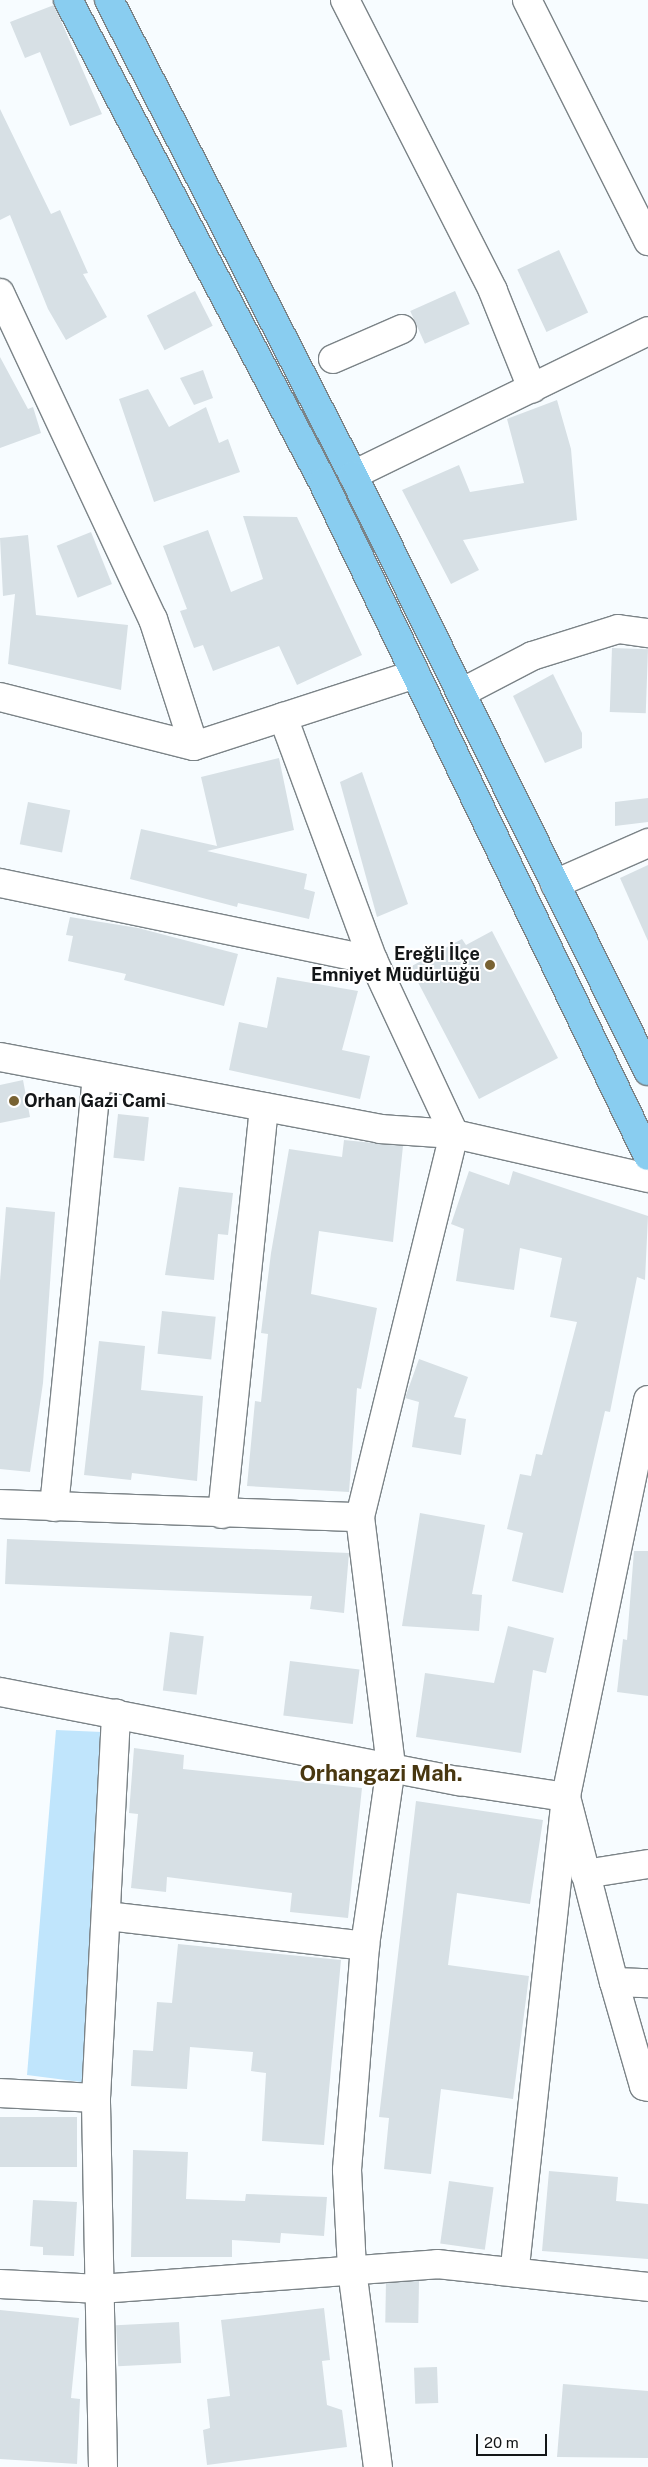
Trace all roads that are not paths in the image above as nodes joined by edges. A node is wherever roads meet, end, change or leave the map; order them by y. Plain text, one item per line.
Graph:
1 (68, 0) edge
2 (108, 0) edge
3 (345, 0) edge
4 (527, 0) edge
5 (648, 241) edge
6 (0, 293) edge
7 (402, 329) dead end
8 (648, 331) edge
9 (333, 359) dead end
10 (532, 388) junction
11 (353, 475) junction
12 (648, 633) edge
13 (416, 674) junction
14 (460, 693) junction
15 (0, 698) edge
16 (283, 717) junction
17 (194, 746) junction
18 (648, 843) edge
19 (0, 883) edge
20 (555, 884) junction
21 (373, 960) junction
22 (644, 1055) edge
23 (0, 1057) edge
24 (97, 1076) junction
25 (264, 1107) junction
26 (454, 1134) junction
27 (648, 1156) edge
28 (648, 1178) edge
29 (648, 1400) edge
30 (0, 1504) edge
31 (54, 1507) junction
32 (222, 1514) junction
33 (360, 1518) junction
34 (0, 1692) edge
35 (116, 1714) junction
36 (391, 1767) junction
37 (566, 1797) junction
38 (648, 1864) edge
39 (585, 1874) junction
40 (108, 1916) junction
41 (365, 1946) junction
42 (614, 1982) junction
43 (648, 1982) edge
44 (648, 2087) edge
45 (0, 2093) edge
46 (96, 2098) junction
47 (352, 2270) junction
48 (514, 2272) junction
49 (0, 2284) edge
50 (648, 2286) edge
51 (100, 2289) junction
52 (103, 2467) edge
53 (378, 2467) edge

1 - 13 main road
2 - 11 main road
3 - 10 street
4 - 5 street
6 - 17 street
7 - 9 street
8 - 10 street
10 - 11 street
11 - 14 main road
12 - 14 street
13 - 16 street
13 - 27 main road
14 - 20 main road
15 - 17 street
16 - 17 street
16 - 21 street
18 - 20 street
19 - 21 street
20 - 22 main road
21 - 26 street
23 - 24 street
24 - 25 street
24 - 31 street
25 - 26 street
25 - 32 street
26 - 28 street
26 - 33 street
29 - 37 street
30 - 31 street
31 - 32 street
32 - 33 street
33 - 36 street
34 - 35 street
35 - 36 street
35 - 40 street
36 - 37 street
36 - 41 street
37 - 39 street
37 - 48 street
38 - 39 street
39 - 42 street
40 - 41 street
40 - 46 street
41 - 47 street
42 - 43 street
42 - 44 street
45 - 46 street
46 - 51 street
47 - 48 street
47 - 51 street
47 - 53 street
48 - 50 street
49 - 51 street
51 - 52 street

